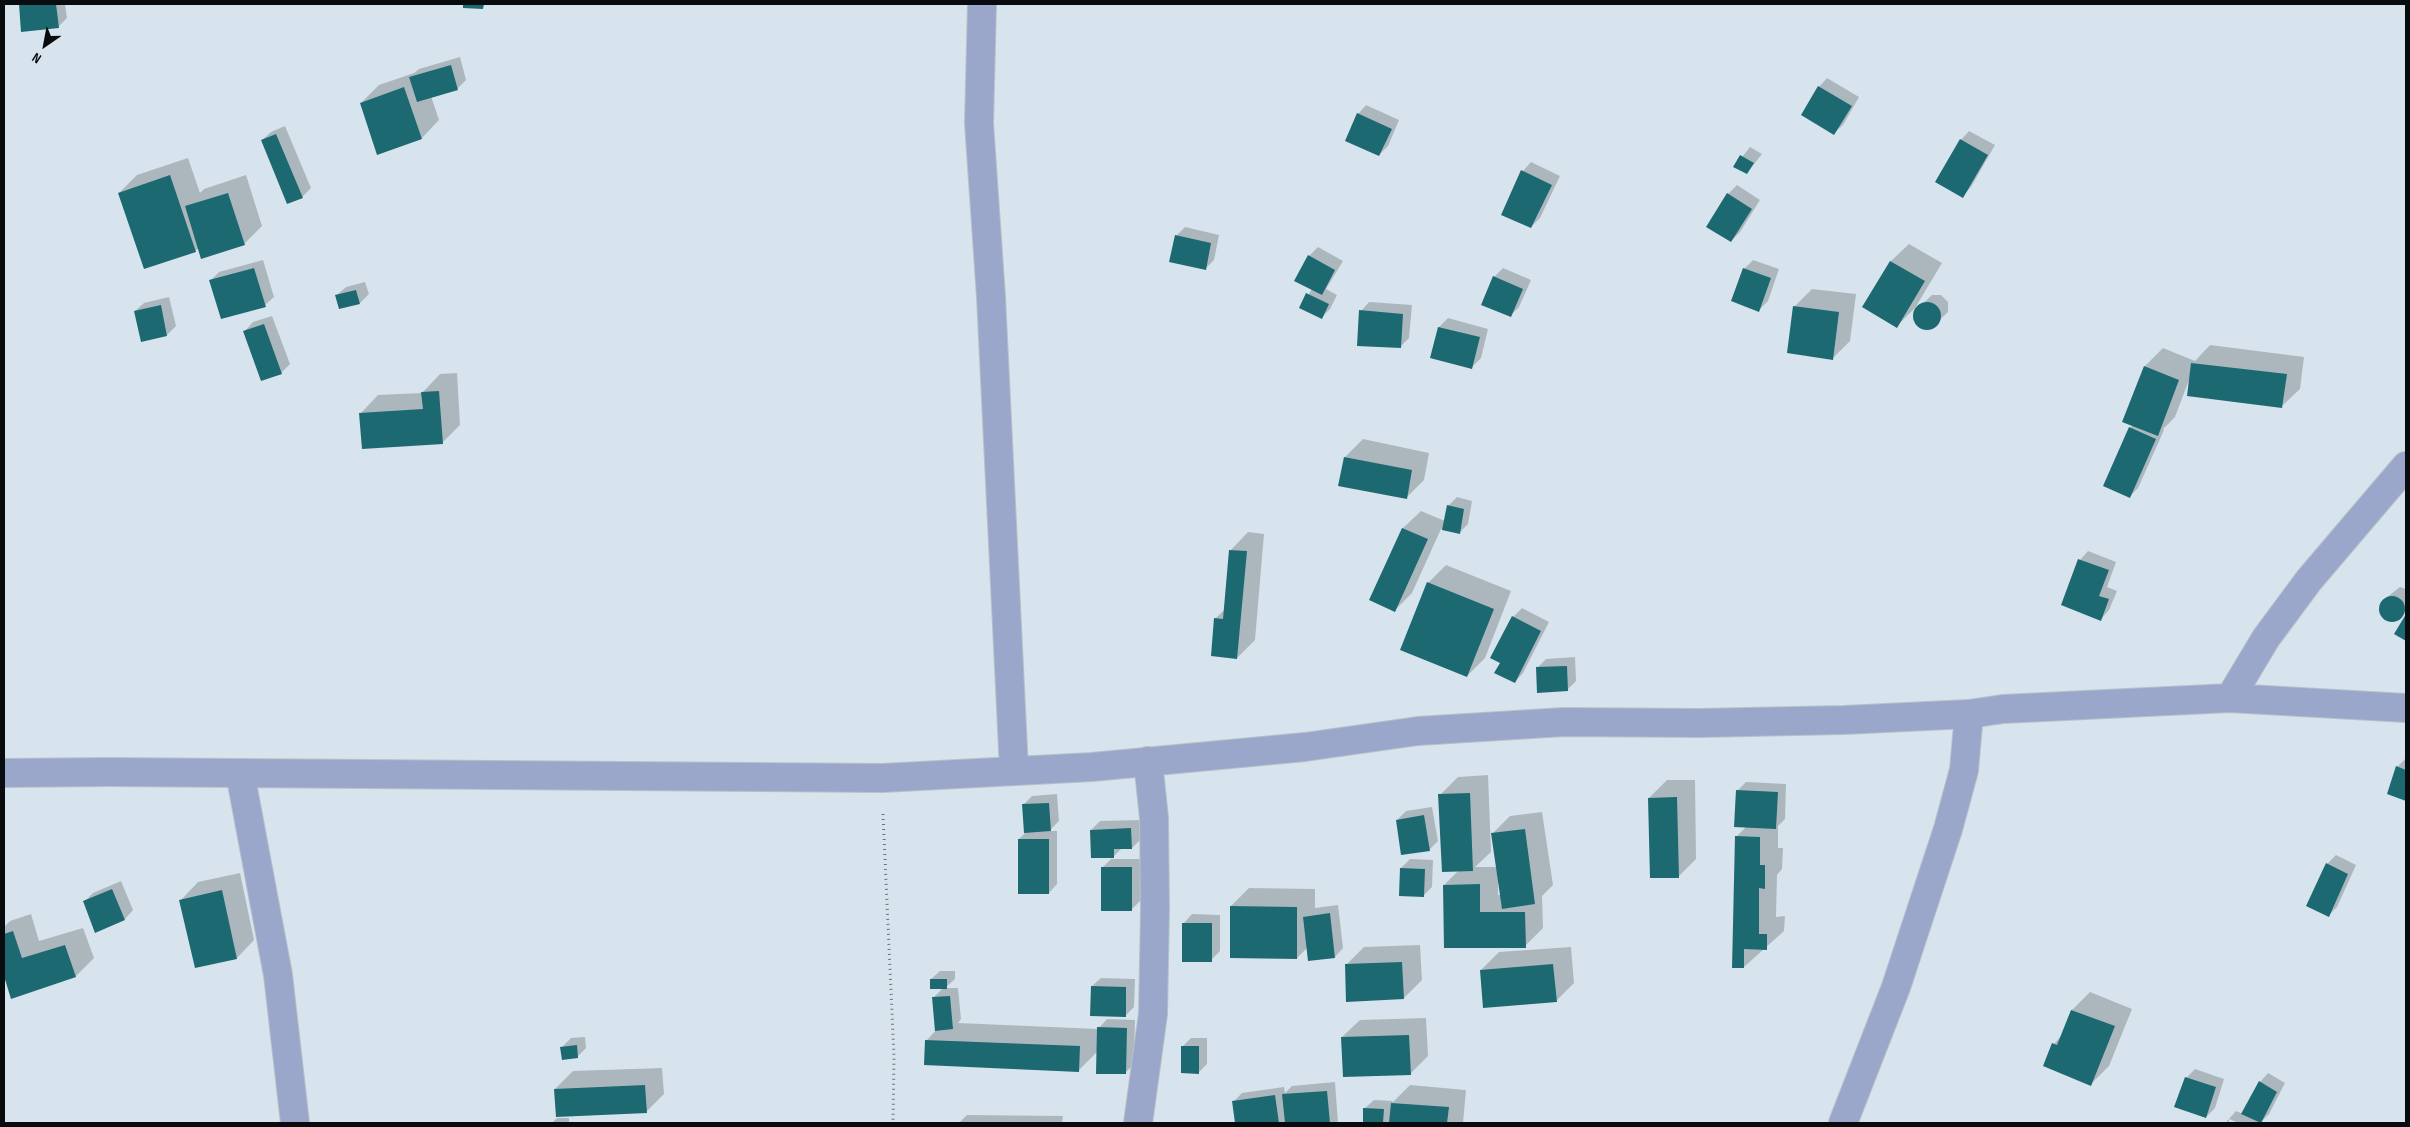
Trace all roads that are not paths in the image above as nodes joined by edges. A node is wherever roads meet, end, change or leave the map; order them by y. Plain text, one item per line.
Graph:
1 (982, 4) edge
2 (2406, 466) edge
3 (2230, 698) junction
4 (2406, 708) edge
5 (1969, 714) junction
6 (1148, 761) junction
7 (1014, 770) junction
8 (4, 773) edge
9 (240, 773) junction
10 (295, 1123) edge
11 (1138, 1123) edge
12 (1843, 1123) edge

1 - 7 street
2 - 3 street
3 - 4 street
3 - 5 street
5 - 6 street
5 - 12 street
6 - 7 street
6 - 11 street
7 - 9 street
8 - 9 street
9 - 10 street

